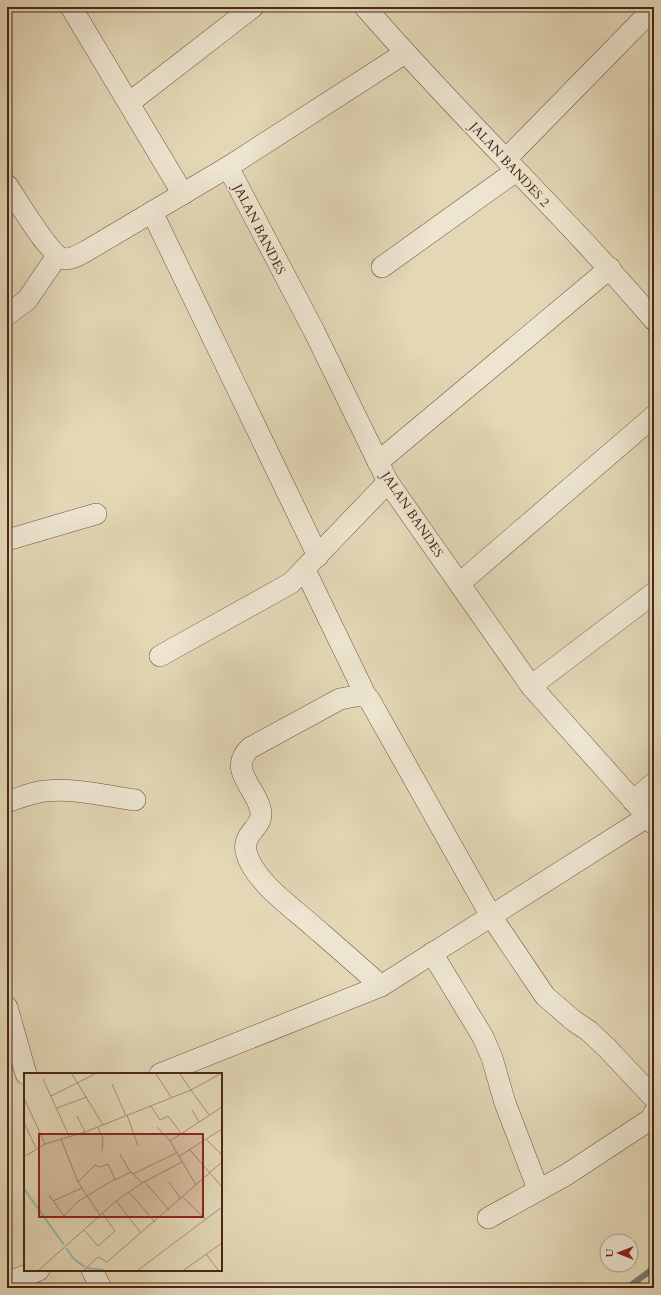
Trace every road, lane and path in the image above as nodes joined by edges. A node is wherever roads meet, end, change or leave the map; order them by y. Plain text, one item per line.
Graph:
1 (71, 7) edge
2 (253, 7) edge
3 (365, 7) edge
4 (654, 8) edge
5 (405, 53) junction
6 (129, 103) junction
7 (511, 165) junction
8 (228, 167) junction
9 (7, 185) edge
10 (183, 194) junction
11 (152, 212) junction
12 (57, 256) junction
13 (382, 267) dead end
14 (610, 268) junction
15 (7, 315) edge
16 (654, 320) edge
17 (654, 416) edge
18 (378, 462) junction
19 (388, 482) junction
20 (96, 514) dead end
21 (7, 540) edge
22 (311, 563) junction
23 (460, 583) junction
24 (654, 592) edge
25 (160, 656) dead end
26 (531, 686) junction
27 (366, 696) junction
28 (654, 783) edge
29 (135, 800) dead end
30 (633, 801) junction
31 (7, 802) edge
32 (650, 821) edge
33 (492, 916) junction
34 (432, 953) junction
35 (381, 986) junction
36 (7, 1007) edge
37 (18, 1066) edge
38 (163, 1073) edge
39 (654, 1098) edge
40 (654, 1113) edge
41 (538, 1189) junction
42 (488, 1218) dead end
43 (36, 1271) edge
44 (92, 1271) edge
45 (654, 1280) edge
46 (7, 1283) edge
47 (101, 1288) edge
48 (643, 1288) edge

1 - 6 street
2 - 6 street
3 - 5 street, JALAN BANDES 2
4 - 7 street
5 - 7 street, JALAN BANDES 2
5 - 8 street
6 - 10 street
7 - 13 street
7 - 14 street, JALAN BANDES 2
8 - 10 street
8 - 18 street, JALAN BANDES
9 - 12 street
10 - 11 street
11 - 12 street
11 - 22 street
12 - 15 street
14 - 16 street, JALAN BANDES 2
14 - 18 street
17 - 23 street
18 - 19 street, JALAN BANDES
19 - 22 street
19 - 23 street, JALAN BANDES
20 - 21 street
22 - 25 street
22 - 27 street
23 - 26 street, JALAN BANDES
24 - 26 street
26 - 30 street, JALAN BANDES
27 - 33 street
27 - 35 street
28 - 30 street
29 - 31 street
30 - 32 street, JALAN BANDES
32 - 33 street
33 - 34 street
33 - 39 street
34 - 35 street
34 - 41 street
35 - 38 street
36 - 37 street
40 - 41 street
41 - 42 street
43 - 46 street
44 - 47 street
45 - 48 path

